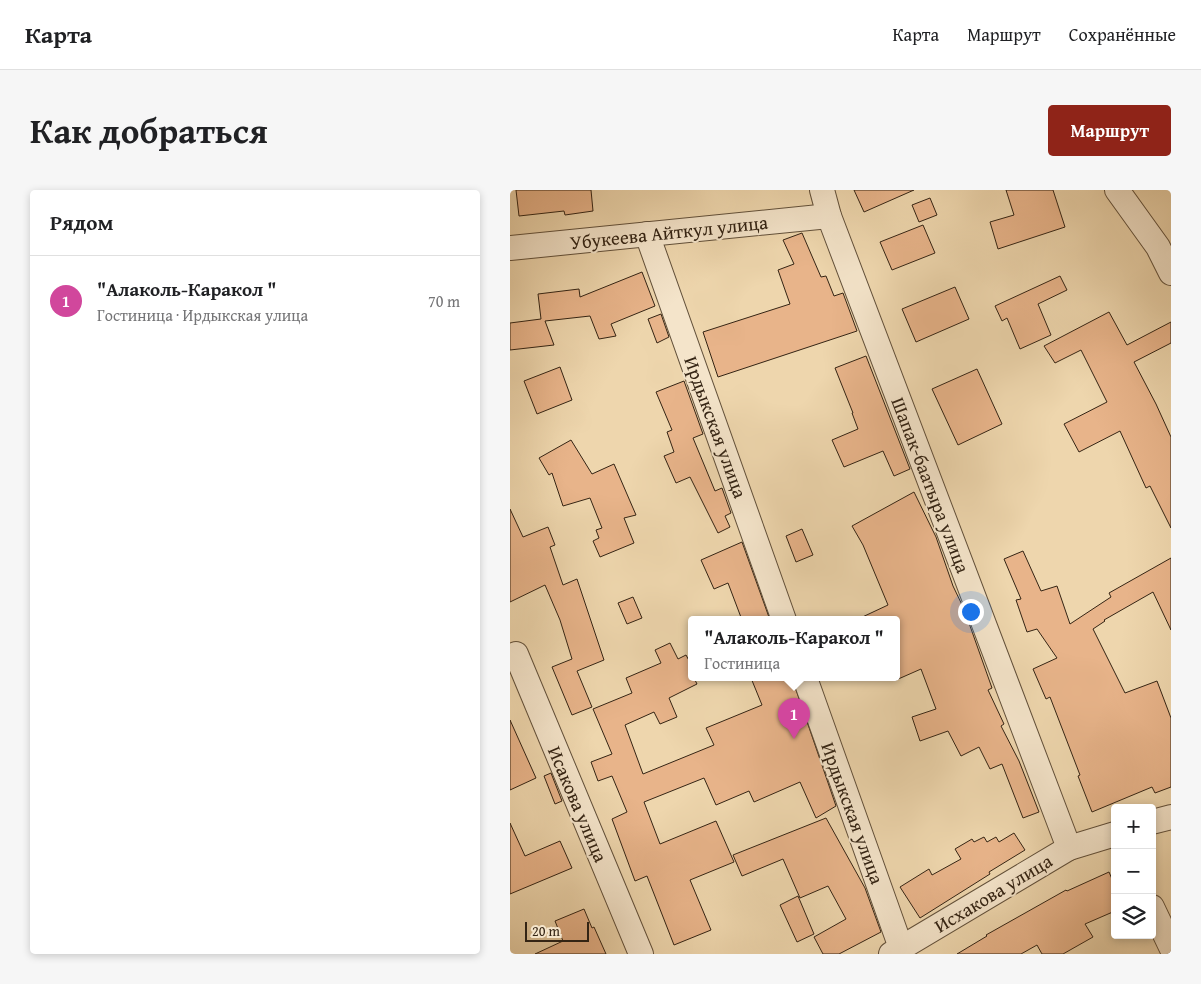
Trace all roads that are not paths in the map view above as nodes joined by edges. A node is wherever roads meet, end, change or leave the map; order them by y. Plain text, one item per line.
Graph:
1 (822, 190) edge
2 (1117, 190) edge
3 (829, 216) junction
4 (647, 234) junction
5 (510, 248) edge
6 (1171, 273) edge
7 (783, 616) edge
8 (516, 654) dead end
9 (806, 681) edge
10 (1171, 817) edge
11 (1156, 821) edge
12 (1111, 835) edge
13 (1069, 848) junction
14 (1156, 915) edge
15 (1171, 947) edge
16 (896, 951) edge
17 (641, 954) edge

1 - 3 street, Шапак-баатыра улица
2 - 6 street
3 - 4 street, Убукеева Айткул улица
3 - 13 street, Шапак-баатыра улица
4 - 5 street, Убукеева Айткул улица
4 - 7 street, Ирдыкская улица
8 - 17 street, Исакова улица
9 - 16 street, Ирдыкская улица
10 - 11 street
12 - 13 street
13 - 16 street, Исхакова улица
14 - 15 street

